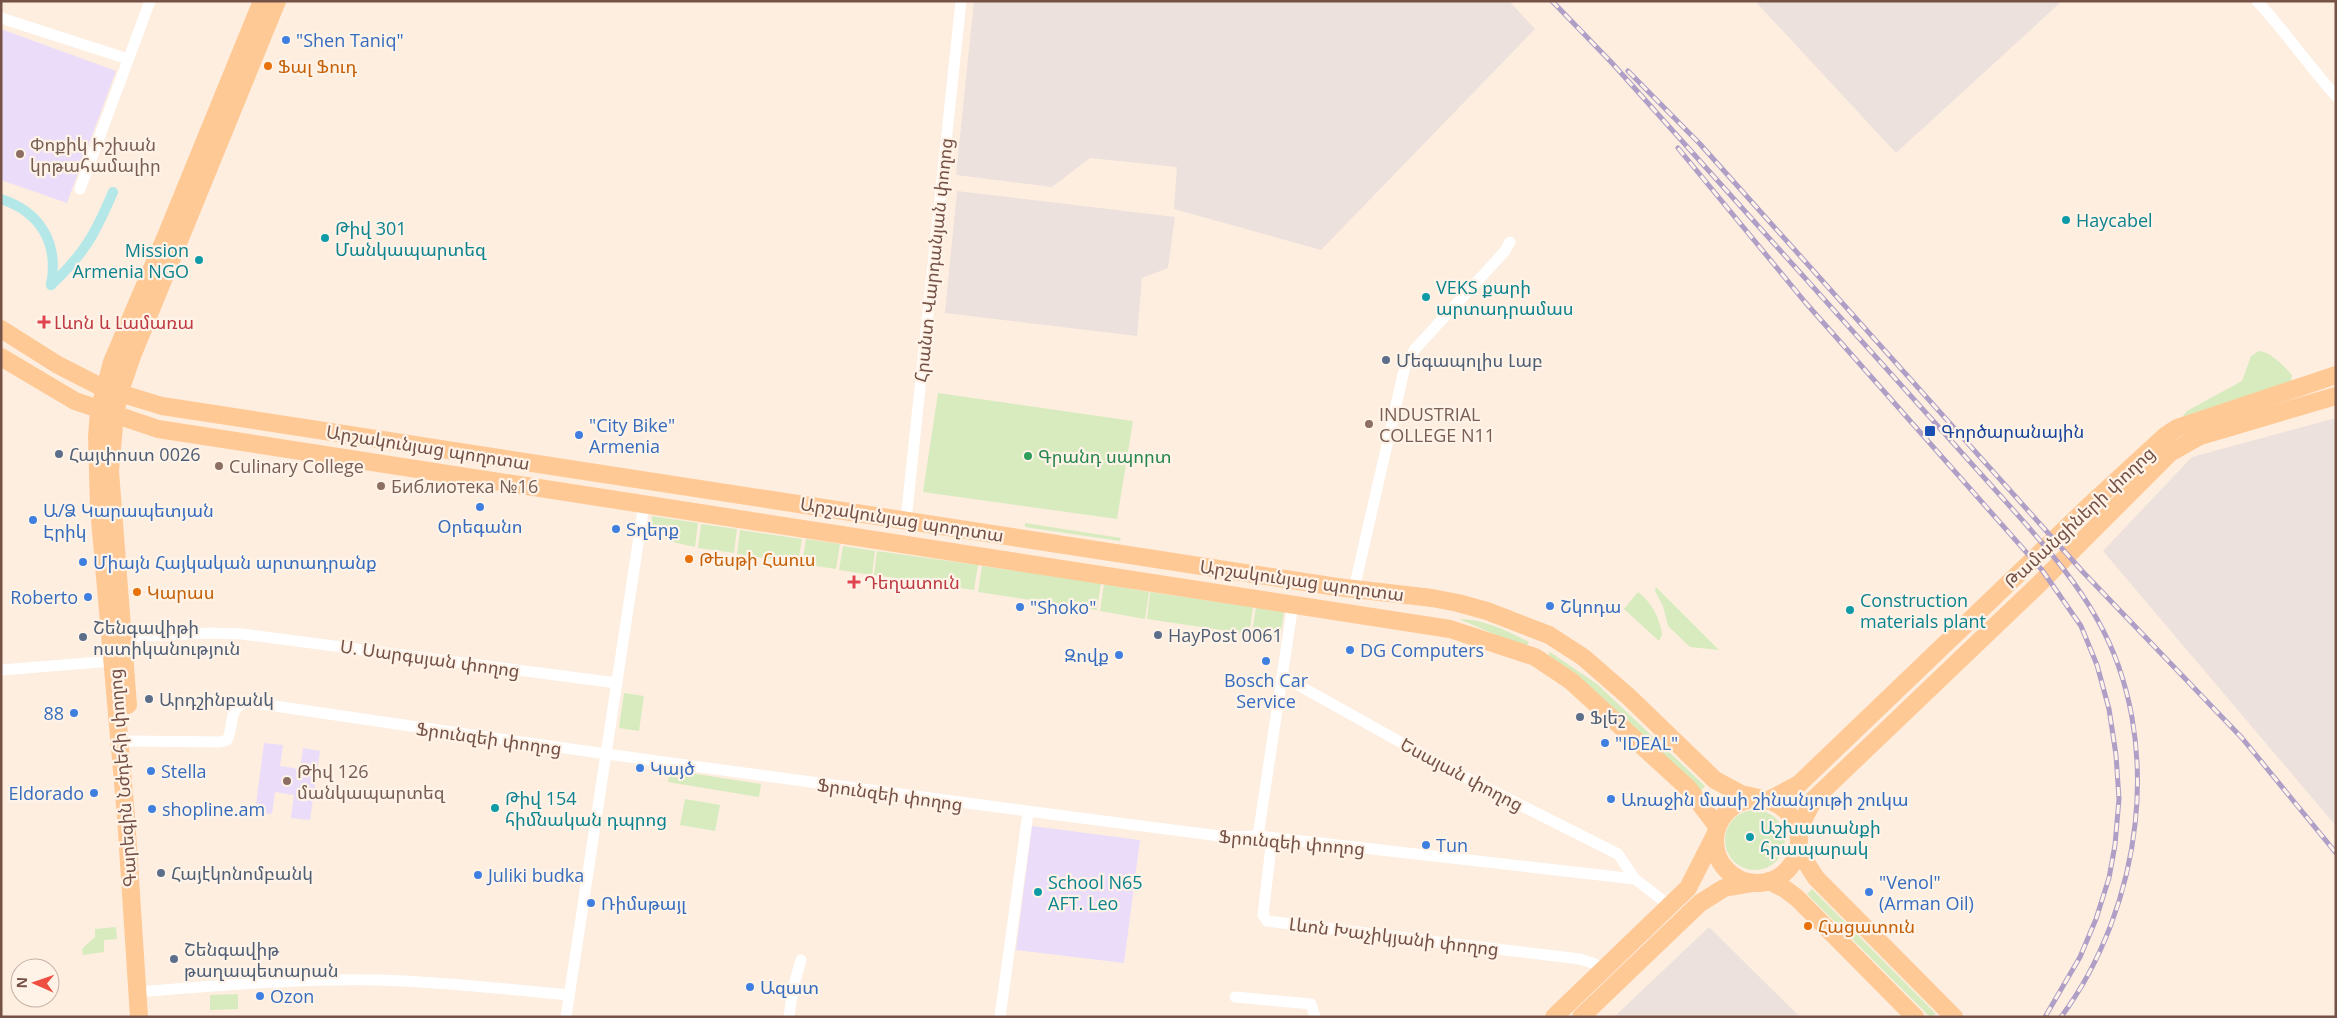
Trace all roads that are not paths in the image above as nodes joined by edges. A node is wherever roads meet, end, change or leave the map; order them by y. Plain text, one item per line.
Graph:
1 (150, 1) edge
2 (262, 1) edge
3 (277, 1) edge
4 (961, 1) edge
5 (2257, 1) edge
6 (1, 18) edge
7 (128, 59) junction
8 (2336, 96) edge
9 (80, 189) dead end
10 (1510, 242) dead end
11 (1, 329) edge
12 (1, 357) edge
13 (2336, 375) edge
14 (111, 391) junction
15 (2336, 396) edge
16 (107, 413) junction
17 (403, 443) junction
18 (437, 448) junction
19 (398, 466) junction
20 (436, 472) junction
21 (644, 504) junction
22 (906, 520) junction
23 (903, 544) junction
24 (1354, 589) junction
25 (1293, 604) junction
26 (1349, 613) junction
27 (1548, 635) junction
28 (124, 637) junction
29 (1535, 657) junction
30 (113, 661) junction
31 (1, 670) edge
32 (1282, 676) junction
33 (617, 683) junction
34 (131, 741) junction
35 (606, 754) junction
36 (1764, 799) junction
37 (1028, 813) junction
38 (1798, 830) junction
39 (1716, 831) junction
40 (1258, 836) junction
41 (1272, 838) junction
42 (1798, 850) junction
43 (1635, 879) junction
44 (1761, 882) junction
45 (1670, 906) junction
46 (801, 960) dead end
47 (1602, 970) junction
48 (149, 991) junction
49 (569, 995) junction
50 (1235, 996) dead end
51 (139, 1017) edge
52 (151, 1017) edge
53 (566, 1017) edge
54 (790, 1017) edge
55 (1000, 1017) edge
56 (1315, 1017) edge
57 (1554, 1017) edge
58 (1581, 1017) edge
59 (1914, 1017) edge
60 (1948, 1017) edge
61 (1954, 1017) edge

1 - 7 street
2 - 14 main road, Գարեգին Նժդեհի փողոց
3 - 14 main road, Գարեգին Նժդեհի փողոց
4 - 22 street, Հրանտ Վարդանյան փողոց
5 - 8 street
6 - 7 street
7 - 9 street
10 - 24 street
11 - 14 main road, Արշակունյաց պողոտա
12 - 16 main road, Արշակունյաց պողոտա
13 - 36 main road, Թամանցիների փողոց
14 - 16 main road, Գարեգին Նժդեհի փողոց
14 - 17 main road, Արշակունյաց պողոտա
15 - 38 main road, Թամանցիների փողոց
16 - 19 main road, Արշակունյաց պողոտա
16 - 28 main road, Գարեգին Նժդեհի փողոց
16 - 30 main road, Գարեգին Նժդեհի փողոց
17 - 18 main road, Արշակունյաց պողոտա
17 - 19 main road
18 - 20 main road
18 - 22 main road, Արշակունյաց պողոտա
19 - 20 main road, Արշակունյաց պողոտա
20 - 21 main road, Արշակունյաց պողոտա
21 - 23 main road, Արշակունյաց պողոտա
21 - 33 street
22 - 23 main road
22 - 24 main road, Արշակունյաց պողոտա
23 - 25 main road, Արշակունյաց պողոտա
24 - 26 main road
24 - 27 main road, Արշակունյաց պողոտա
25 - 26 main road, Արշակունյաց պողոտա
25 - 32 street
26 - 29 main road, Արշակունյաց պողոտա
27 - 29 main road
27 - 36 main road, Արշակունյաց պողոտա
28 - 33 street, Ս. Սարգսյան փողոց
28 - 34 main road, Գարեգին Նժդեհի փողոց
29 - 39 main road, Արշակունյաց պողոտա
30 - 31 street
30 - 51 main road, Գարեգին Նժդեհի փողոց
32 - 40 street
32 - 43 street, Եսայան փողոց
33 - 35 street
34 - 35 street, Ֆրունզեի փողոց
34 - 48 main road, Գարեգին Նժդեհի փողոց
35 - 37 street, Ֆրունզեի փողոց
35 - 49 street
36 - 38 main road
36 - 39 main road
37 - 40 street, Ֆրունզեի փողոց
37 - 55 street
38 - 42 main road
39 - 44 main road
39 - 45 main road
40 - 41 street, Ֆրունզեի փողոց
41 - 43 street, Ֆրունզեի փողոց
41 - 47 street, Լևոն Խաչիկյանի փողոց
42 - 44 main road
42 - 61 main road
43 - 45 street
44 - 58 main road
44 - 59 main road
45 - 47 main road
46 - 54 street
47 - 57 main road
48 - 49 street
48 - 52 main road, Գարեգին Նժդեհի փողոց
49 - 53 street
50 - 56 street
60 - 61 main road

